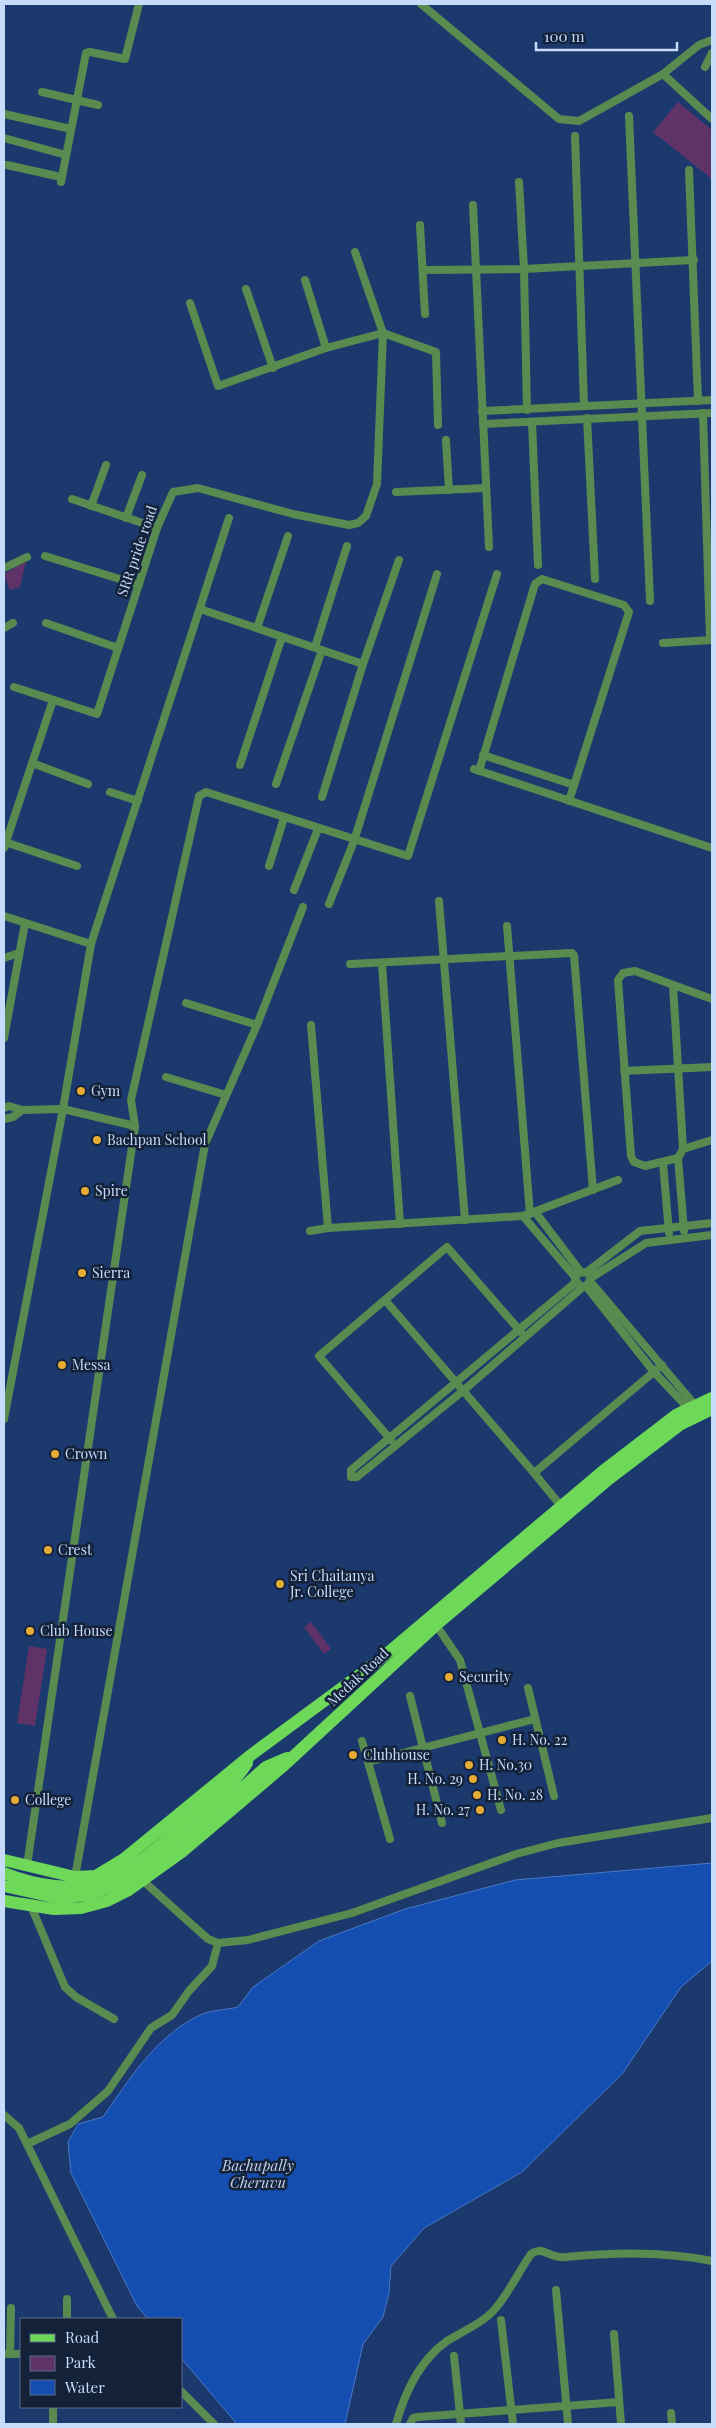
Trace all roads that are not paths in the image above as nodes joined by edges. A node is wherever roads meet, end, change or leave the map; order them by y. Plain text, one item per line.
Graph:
1 (139, 4) edge
2 (421, 4) edge
3 (712, 40) edge
4 (712, 53) edge
5 (705, 67) dead end
6 (663, 74) junction
7 (42, 92) dead end
8 (76, 100) junction
9 (98, 105) dead end
10 (4, 114) edge
11 (629, 116) dead end
12 (712, 119) edge
13 (71, 129) junction
14 (575, 136) dead end
15 (4, 138) edge
16 (66, 155) junction
17 (7, 165) dead end
18 (689, 170) dead end
19 (519, 182) dead end
20 (472, 205) dead end
21 (420, 225) dead end
22 (354, 252) dead end
23 (694, 260) junction
24 (636, 263) junction
25 (580, 267) junction
26 (476, 269) junction
27 (423, 270) junction
28 (524, 270) junction
29 (305, 280) dead end
30 (246, 289) dead end
31 (190, 303) dead end
32 (425, 314) dead end
33 (382, 333) junction
34 (326, 348) junction
35 (273, 368) junction
36 (712, 400) edge
37 (698, 401) junction
38 (642, 403) junction
39 (584, 406) junction
40 (527, 410) junction
41 (482, 411) junction
42 (703, 413) junction
43 (712, 413) edge
44 (642, 416) junction
45 (587, 418) junction
46 (532, 422) junction
47 (483, 424) junction
48 (438, 425) dead end
49 (446, 440) dead end
50 (106, 465) dead end
51 (142, 475) dead end
52 (486, 488) junction
53 (449, 490) junction
54 (396, 492) dead end
55 (72, 499) dead end
56 (91, 506) junction
57 (126, 518) junction
58 (229, 518) dead end
59 (157, 528) junction
60 (288, 536) dead end
61 (347, 546) dead end
62 (489, 547) dead end
63 (45, 556) dead end
64 (27, 557) dead end
65 (399, 560) dead end
66 (538, 565) dead end
67 (4, 568) edge
68 (437, 574) dead end
69 (497, 574) dead end
70 (595, 579) dead end
71 (139, 585) junction
72 (650, 600) dead end
73 (200, 609) junction
74 (13, 623) dead end
75 (46, 623) dead end
76 (4, 628) edge
77 (257, 628) junction
78 (282, 636) junction
79 (711, 640) edge
80 (663, 643) dead end
81 (118, 648) junction
82 (318, 649) junction
83 (363, 664) junction
84 (14, 687) dead end
85 (53, 700) junction
86 (483, 755) junction
87 (32, 763) junction
88 (240, 765) dead end
89 (88, 784) dead end
90 (276, 784) dead end
91 (574, 785) junction
92 (110, 792) dead end
93 (322, 797) dead end
94 (138, 801) junction
95 (569, 801) junction
96 (284, 818) junction
97 (318, 829) junction
98 (354, 840) junction
99 (5, 845) edge
100 (712, 848) edge
101 (77, 866) dead end
102 (269, 866) dead end
103 (294, 890) dead end
104 (439, 901) dead end
105 (329, 904) dead end
106 (302, 907) dead end
107 (4, 916) edge
108 (25, 922) junction
109 (507, 926) dead end
110 (91, 944) junction
111 (19, 953) junction
112 (509, 956) junction
113 (4, 958) edge
114 (444, 960) junction
115 (350, 964) dead end
116 (382, 964) junction
117 (673, 985) junction
118 (712, 999) edge
119 (186, 1003) dead end
120 (257, 1025) junction
121 (311, 1025) dead end
122 (4, 1038) edge
123 (712, 1067) edge
124 (678, 1069) junction
125 (624, 1071) junction
126 (166, 1077) dead end
127 (226, 1095) junction
128 (4, 1108) edge
129 (63, 1109) junction
130 (22, 1110) junction
131 (4, 1119) edge
132 (135, 1126) junction
133 (712, 1140) edge
134 (683, 1148) junction
135 (678, 1158) junction
136 (664, 1163) junction
137 (618, 1180) dead end
138 (593, 1190) junction
139 (530, 1215) junction
140 (465, 1220) junction
141 (712, 1223) edge
142 (400, 1224) junction
143 (683, 1226) junction
144 (328, 1228) junction
145 (668, 1228) junction
146 (310, 1231) dead end
147 (712, 1235) edge
148 (685, 1238) junction
149 (669, 1240) junction
150 (584, 1279) junction
151 (385, 1300) junction
152 (519, 1330) junction
153 (526, 1338) junction
154 (662, 1366) junction
155 (654, 1372) junction
156 (458, 1382) junction
157 (464, 1390) junction
158 (712, 1398) edge
159 (692, 1407) junction
160 (712, 1409) edge
161 (4, 1418) edge
162 (389, 1438) junction
163 (396, 1445) junction
164 (534, 1474) junction
165 (561, 1506) junction
166 (436, 1625) junction
167 (528, 1688) dead end
168 (410, 1696) dead end
169 (535, 1719) junction
170 (479, 1733) junction
171 (362, 1741) dead end
172 (423, 1748) junction
173 (251, 1755) junction
174 (295, 1756) junction
175 (368, 1762) junction
176 (554, 1796) dead end
177 (501, 1810) dead end
178 (712, 1818) edge
179 (442, 1823) dead end
180 (390, 1839) dead end
181 (4, 1860) edge
182 (27, 1866) junction
183 (4, 1874) edge
184 (75, 1877) junction
185 (141, 1879) junction
186 (4, 1886) edge
187 (4, 1901) edge
188 (30, 1906) junction
189 (218, 1943) junction
190 (114, 2019) dead end
191 (4, 2114) edge
192 (26, 2144) junction
193 (712, 2261) edge
194 (556, 2290) dead end
195 (67, 2299) dead end
196 (10, 2308) dead end
197 (67, 2318) edge
198 (113, 2318) edge
199 (501, 2320) dead end
200 (614, 2334) dead end
201 (7, 2354) edge
202 (20, 2354) edge
203 (454, 2356) dead end
204 (182, 2392) edge
205 (619, 2402) junction
206 (566, 2406) junction
207 (53, 2408) edge
208 (512, 2409) junction
209 (671, 2413) dead end
210 (460, 2414) junction
211 (52, 2424) edge
212 (214, 2424) edge
213 (396, 2424) edge
214 (410, 2424) edge
215 (461, 2424) edge
216 (513, 2424) edge
217 (568, 2424) edge
218 (622, 2424) edge
219 (672, 2424) edge

1 - 8 street
2 - 6 street
3 - 6 street
4 - 5 street
6 - 12 street
7 - 8 street
8 - 9 street
8 - 13 street
10 - 13 street
11 - 24 street
13 - 16 street
14 - 25 street
15 - 16 street
16 - 17 street
18 - 23 street
19 - 28 street
20 - 26 street
21 - 27 street
22 - 33 street
23 - 24 street
23 - 37 street
24 - 25 street
24 - 38 street
25 - 28 street
25 - 39 street
26 - 27 street
26 - 28 street
26 - 41 street
27 - 32 street
28 - 40 street
29 - 34 street
30 - 35 street
31 - 35 street
33 - 34 street
33 - 48 street
33 - 59 street, SRR pride road
34 - 35 street
36 - 37 street
37 - 38 street
38 - 39 street
38 - 44 street
39 - 40 street
40 - 41 street
41 - 47 street
42 - 43 street
42 - 44 street
42 - 79 street
44 - 45 street
44 - 72 street
45 - 46 street
45 - 70 street
46 - 47 street
46 - 66 street
47 - 52 street
49 - 53 street
50 - 56 street
51 - 57 street
52 - 53 street
52 - 62 street
53 - 54 street
55 - 56 street
56 - 57 street
57 - 59 street
58 - 73 street
59 - 71 street, SRR pride road
60 - 77 street
61 - 82 street
63 - 71 street
64 - 67 street
65 - 83 street
68 - 98 street
69 - 98 street
71 - 81 street, SRR pride road
73 - 77 street
73 - 94 street
74 - 76 street
75 - 81 street
77 - 78 street
78 - 82 street
78 - 88 street
79 - 80 street
81 - 85 street, SRR pride road
82 - 83 street
82 - 90 street
83 - 93 street
84 - 85 street, SRR pride road
85 - 87 street
86 - 91 street
86 - 91 street
86 - 95 street
87 - 89 street
87 - 99 street
91 - 95 street
92 - 94 street
94 - 110 street
95 - 100 street
96 - 97 street
96 - 102 street
96 - 132 street
97 - 98 street
97 - 103 street
98 - 105 street
99 - 101 street
104 - 114 street
106 - 120 street
107 - 108 street
108 - 110 street
108 - 111 street
109 - 112 street
110 - 129 street
111 - 113 street
111 - 122 street
112 - 114 street
112 - 138 street
112 - 139 street
114 - 116 street
114 - 140 street
115 - 116 street
116 - 142 street
117 - 118 street
117 - 124 street
117 - 125 street
119 - 120 street
120 - 127 street
121 - 144 street
123 - 124 street
124 - 125 street
124 - 134 street
125 - 136 street
126 - 127 street
127 - 184 street
128 - 130 street
129 - 130 street
129 - 132 street
129 - 161 street
130 - 131 street
132 - 182 street
133 - 134 street
134 - 135 street
135 - 136 street
135 - 143 street
136 - 145 street
137 - 138 street
138 - 139 street
139 - 140 street
139 - 150 street
139 - 150 street
140 - 142 street
141 - 143 street
142 - 144 street
143 - 145 street
143 - 148 street
144 - 146 street
145 - 149 street
145 - 150 street
147 - 148 street
148 - 149 street
149 - 150 street
150 - 152 street
150 - 153 street
150 - 154 street
150 - 155 street
151 - 152 street
151 - 156 street
151 - 162 street
152 - 153 street
152 - 156 street
153 - 157 street
154 - 155 street
154 - 159 street
155 - 159 street
155 - 164 street
156 - 157 street
156 - 162 street
157 - 163 street
157 - 164 street
158 - 159 main road, Medak Road
159 - 165 main road, Medak Road
160 - 166 main road, Medak Road
162 - 163 street
162 - 163 street
164 - 165 street
165 - 173 main road, Medak Road
166 - 170 street
166 - 174 main road, Medak Road
167 - 169 street
168 - 172 street
169 - 170 street
169 - 176 street
170 - 172 street
170 - 177 street
171 - 175 street
172 - 175 street
172 - 179 street
173 - 183 main road
173 - 184 main road, Medak Road
174 - 185 main road, Medak Road
174 - 186 main road
175 - 180 street
178 - 189 street
181 - 182 main road, Medak Road
182 - 184 main road, Medak Road
185 - 188 main road, Medak Road
185 - 189 street
187 - 188 main road, Medak Road
188 - 190 street
189 - 192 street
191 - 192 street
192 - 198 street
193 - 213 street
194 - 206 street
195 - 197 street
196 - 201 street
199 - 208 street
200 - 205 street
201 - 202 street
203 - 210 street
204 - 212 street
205 - 206 street
205 - 218 street
206 - 208 street
206 - 217 street
207 - 211 street
208 - 210 street
208 - 216 street
209 - 219 street
210 - 214 street
210 - 215 street

